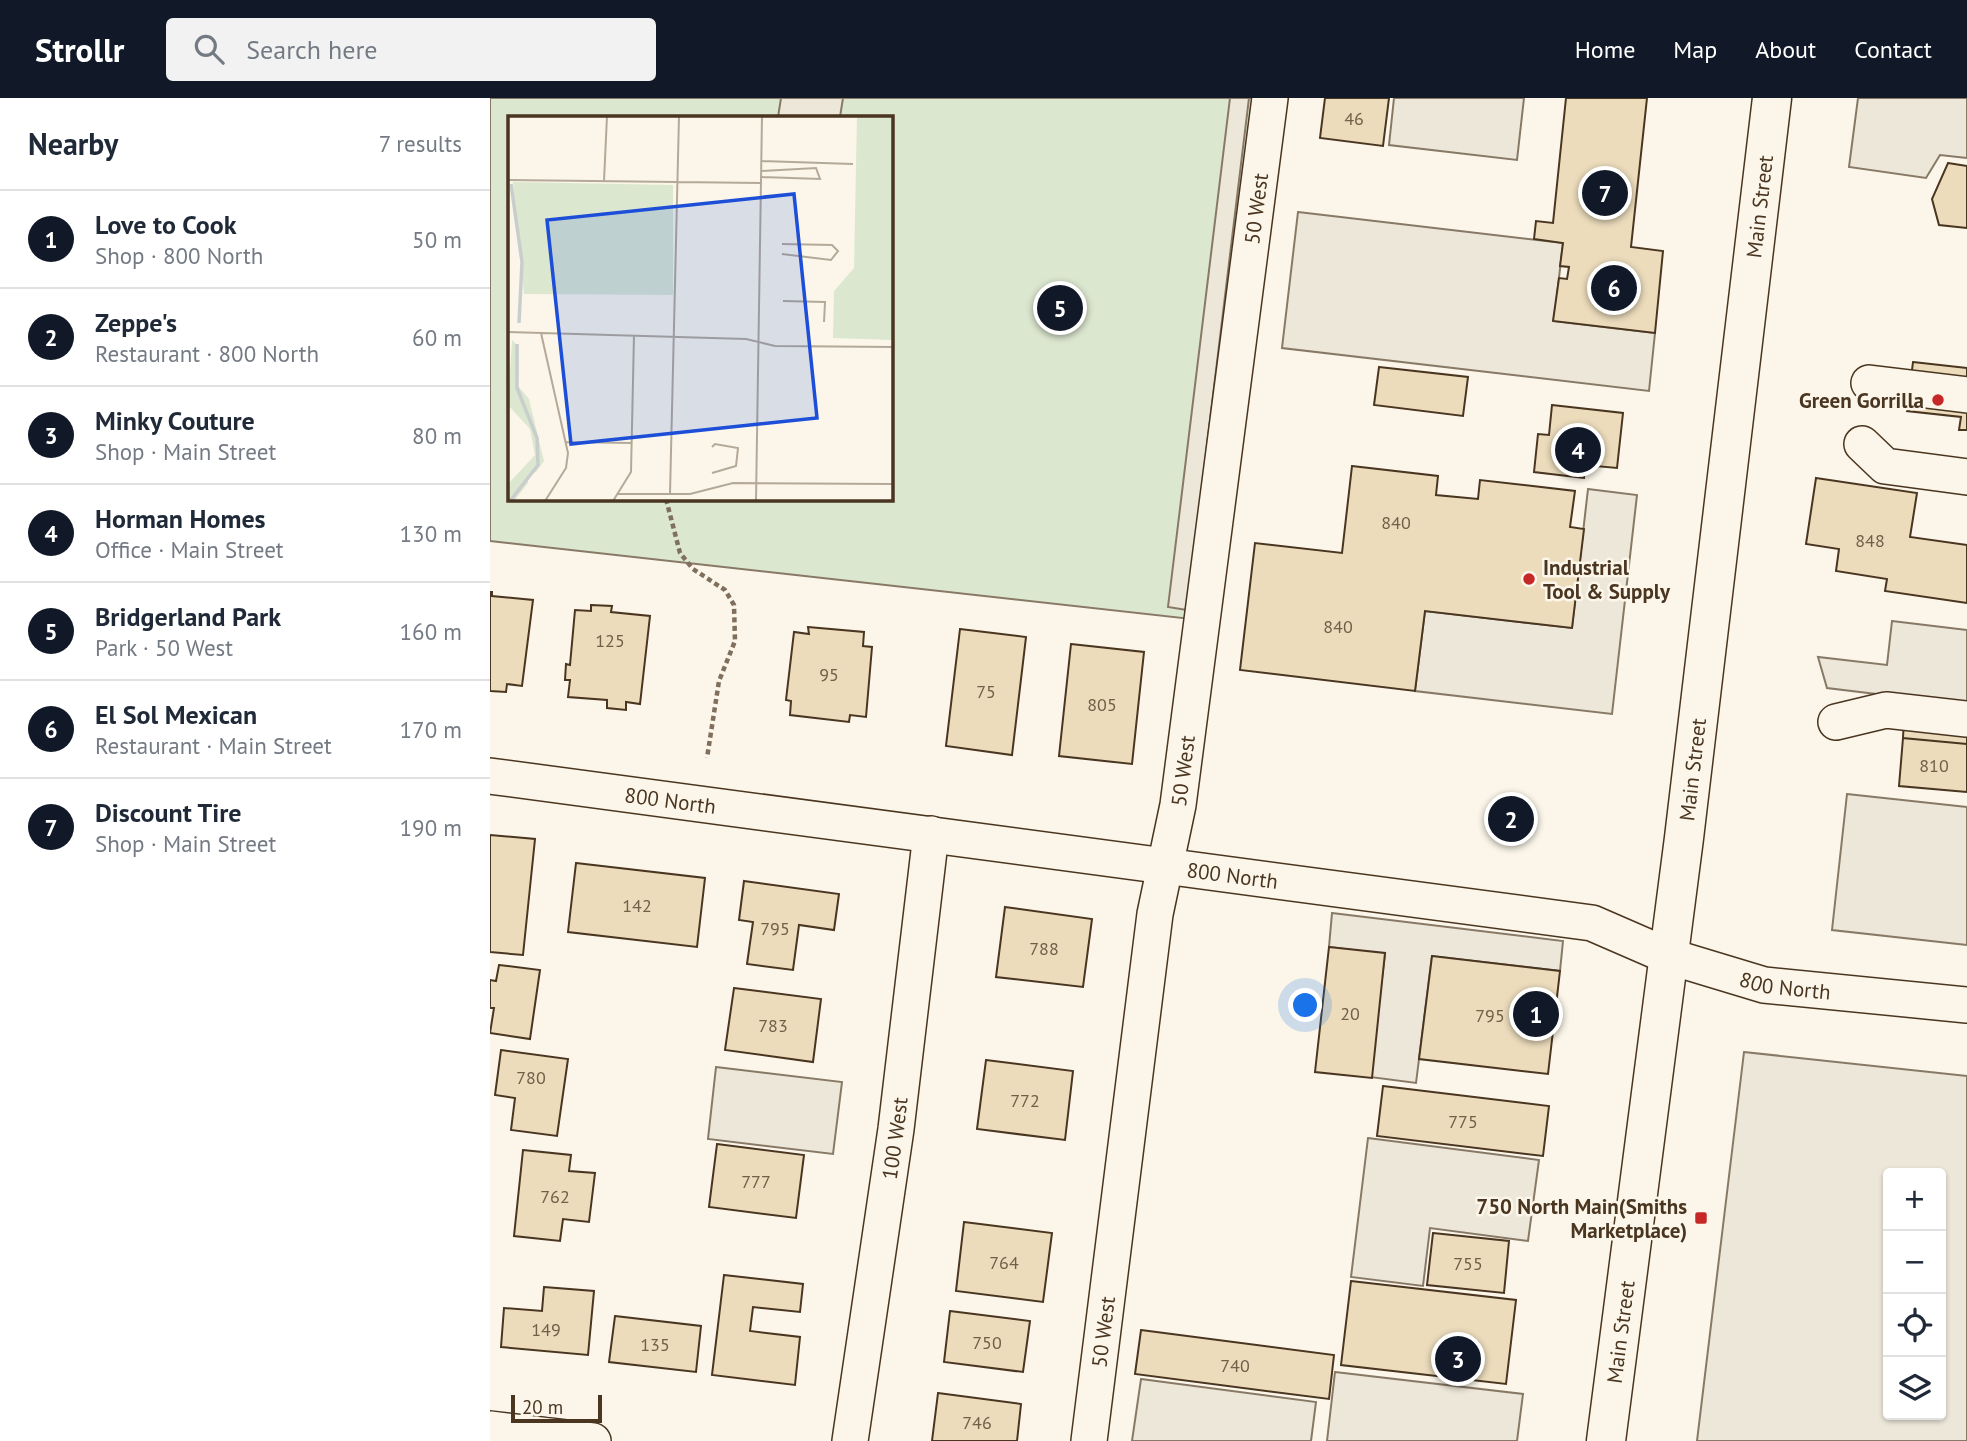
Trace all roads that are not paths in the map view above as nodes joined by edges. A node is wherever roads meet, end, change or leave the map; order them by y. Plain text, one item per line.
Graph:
1 (1270, 98) edge
2 (1772, 98) edge
3 (1869, 383) dead end
4 (1967, 395) edge
5 (1861, 444) dead end
6 (1967, 477) edge
7 (1967, 719) edge
8 (1836, 722) dead end
9 (490, 776) edge
10 (931, 834) junction
11 (1166, 865) junction
12 (1668, 956) junction
13 (1967, 1005) edge
14 (490, 1429) edge
15 (593, 1441) edge
16 (850, 1441) edge
17 (1089, 1441) edge
18 (1606, 1441) edge

1 - 11 street, 50 West
2 - 12 main road, Main Street
3 - 4 street
5 - 6 street
7 - 8 street
9 - 10 street, 800 North
10 - 11 street, 800 North
10 - 16 street, 100 West
11 - 12 street, 800 North
11 - 17 street, 50 West
12 - 13 street, 800 North
12 - 18 main road, Main Street
14 - 15 street

